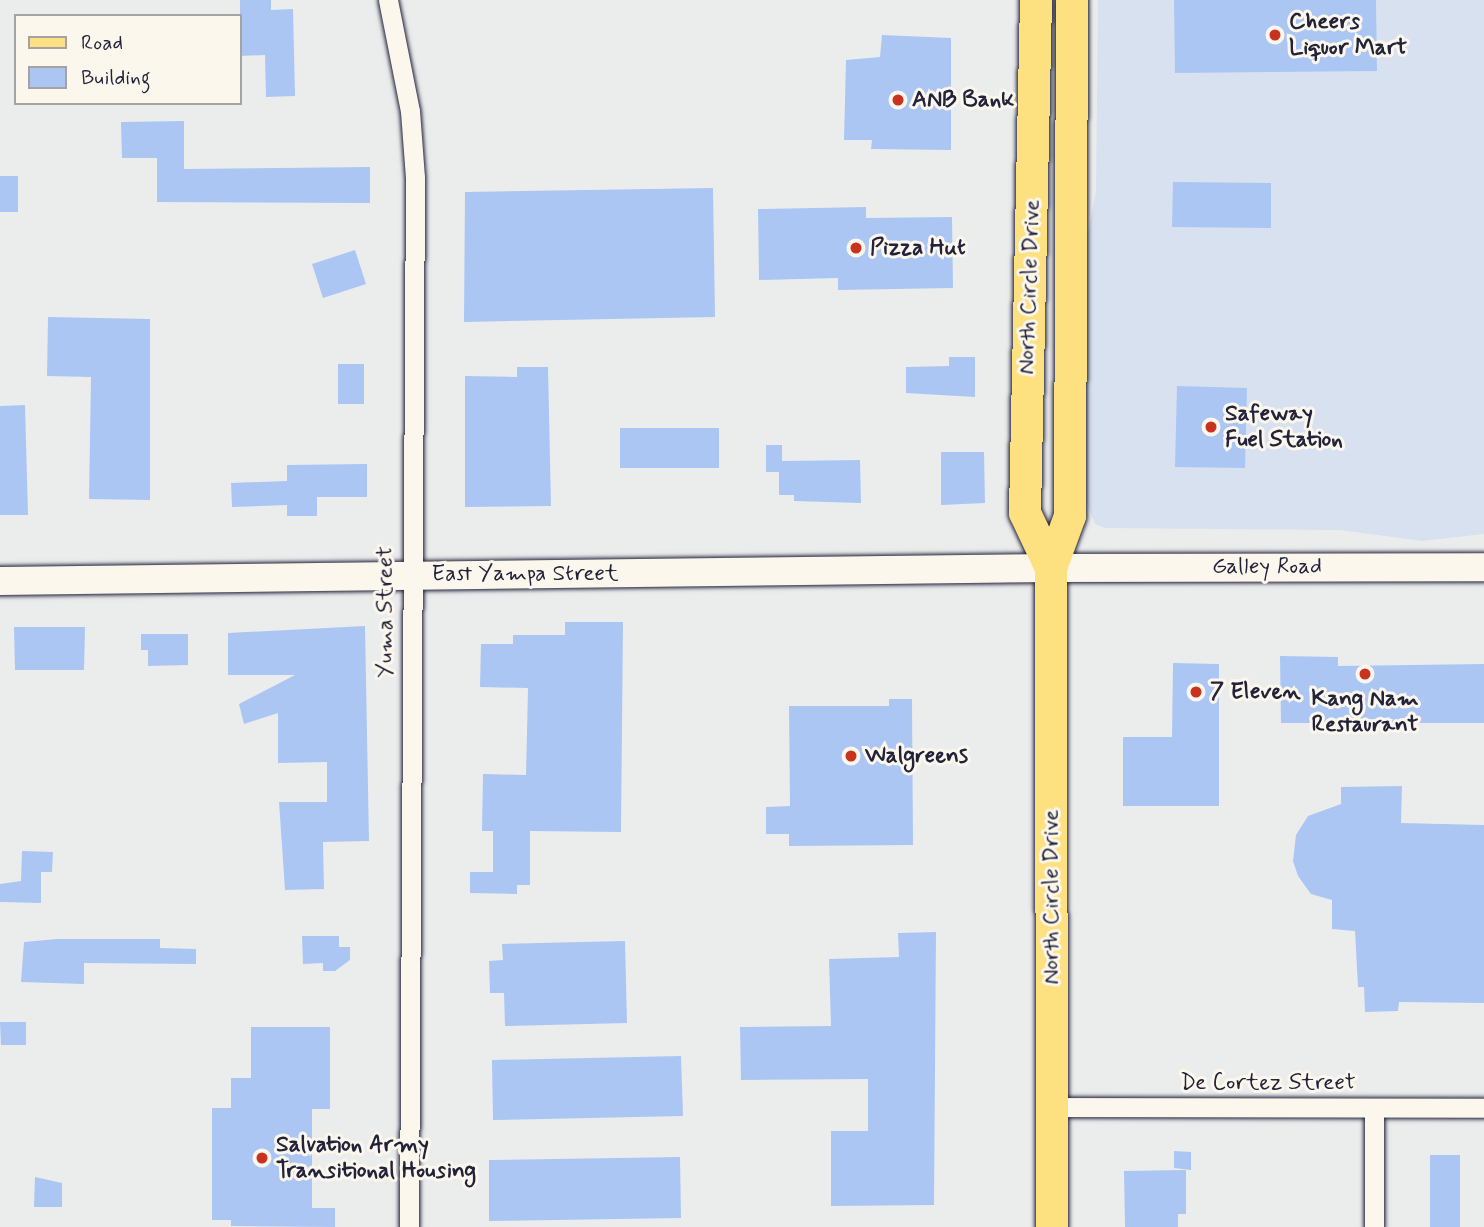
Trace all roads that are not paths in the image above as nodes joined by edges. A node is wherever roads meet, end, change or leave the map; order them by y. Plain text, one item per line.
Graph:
1 (388, 0) edge
2 (1036, 0) edge
3 (1072, 0) edge
4 (1484, 567) edge
5 (1051, 568) junction
6 (410, 575) junction
7 (0, 581) edge
8 (1052, 1107) junction
9 (1374, 1108) junction
10 (1484, 1108) edge
11 (409, 1227) edge
12 (1052, 1227) edge
13 (1374, 1227) edge

1 - 6 street, Yuma Street
2 - 5 main road, North Circle Drive
3 - 5 main road, North Circle Drive
4 - 5 street, Galley Road
5 - 6 street, East Yampa Street
5 - 8 main road, North Circle Drive
6 - 7 street, East Yampa Street
6 - 11 street, Yuma Street
8 - 9 street, De Cortez Street
8 - 12 main road, North Circle Drive
9 - 10 street, De Cortez Street
9 - 13 street

